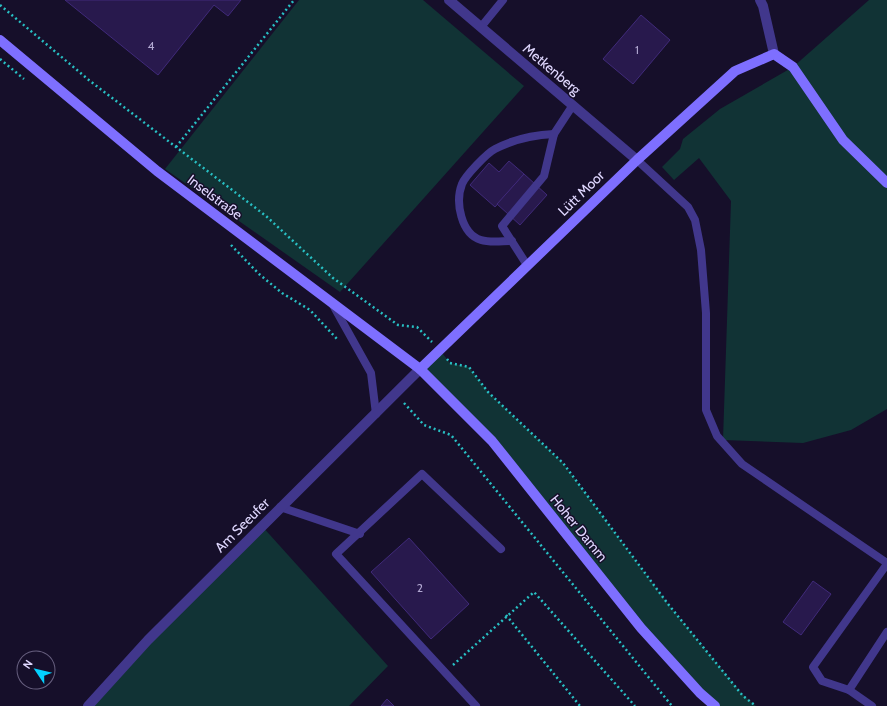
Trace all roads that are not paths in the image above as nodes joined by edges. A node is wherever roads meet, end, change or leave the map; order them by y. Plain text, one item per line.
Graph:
1 (448, 0) edge
2 (503, 0) edge
3 (760, 0) edge
4 (481, 27) junction
5 (0, 40) edge
6 (774, 54) junction
7 (573, 105) junction
8 (554, 134) junction
9 (637, 160) junction
10 (887, 183) edge
11 (512, 241) junction
12 (527, 265) junction
13 (332, 302) junction
14 (420, 369) junction
15 (376, 414) junction
16 (280, 507) junction
17 (360, 534) junction
18 (501, 549) dead end
19 (887, 564) edge
20 (887, 632) edge
21 (849, 690) junction
22 (88, 706) edge
23 (476, 706) edge
24 (716, 706) edge
25 (872, 706) edge

1 - 4 street, Metkenberg
2 - 4 lane
3 - 6 street
4 - 7 street, Metkenberg
5 - 13 main road, Inselstraße
6 - 9 main road, Lütt Moor
6 - 10 main road
7 - 8 lane
7 - 9 street, Metkenberg
8 - 11 lane
8 - 11 lane
9 - 12 main road, Lütt Moor
9 - 19 lane
11 - 12 lane
12 - 14 main road, Lütt Moor
13 - 14 main road, Inselstraße
13 - 15 lane
14 - 15 street, Am Seeufer
14 - 24 main road, Hoher Damm
15 - 16 street, Am Seeufer
16 - 17 lane
16 - 22 street, Am Seeufer
17 - 18 lane
17 - 23 lane
19 - 21 lane
20 - 21 lane
21 - 25 lane

